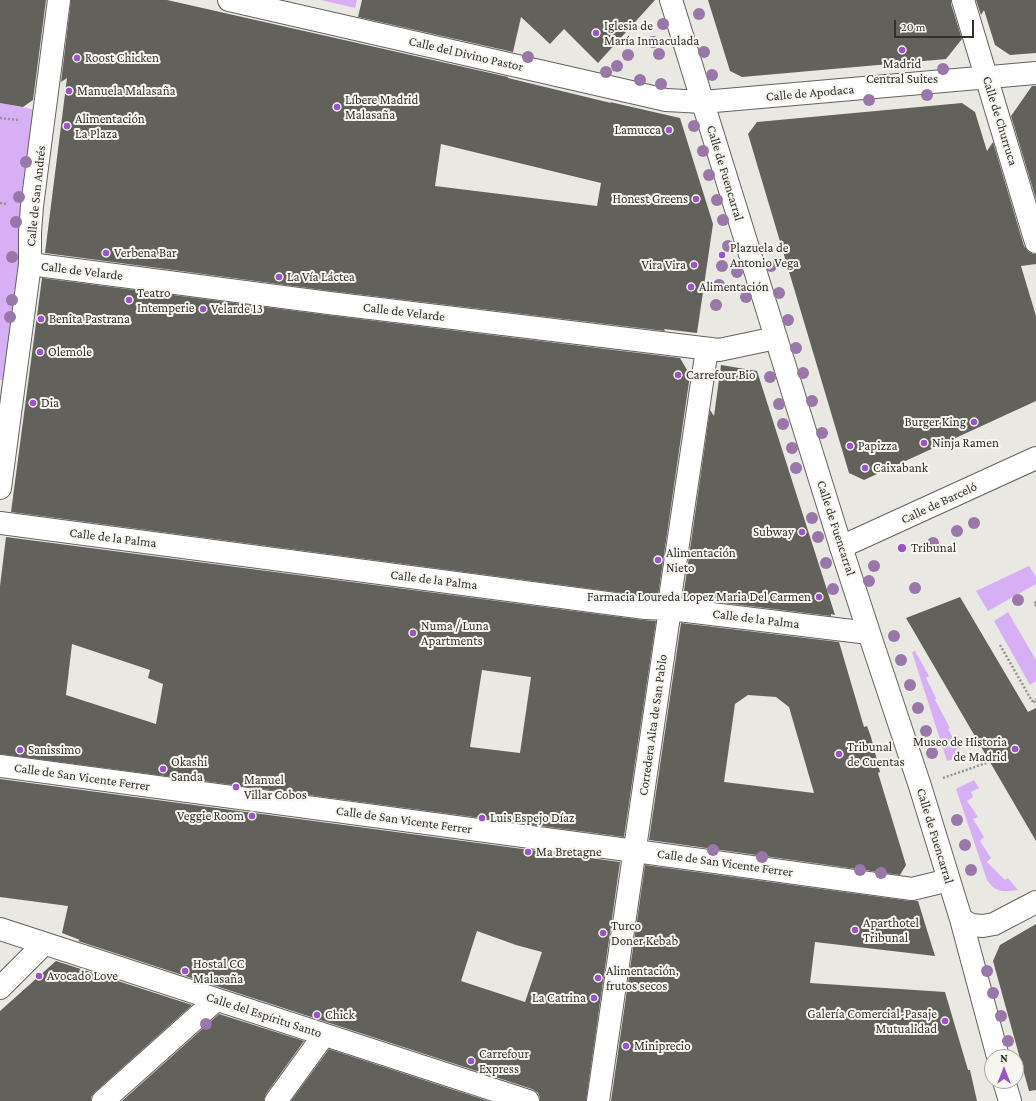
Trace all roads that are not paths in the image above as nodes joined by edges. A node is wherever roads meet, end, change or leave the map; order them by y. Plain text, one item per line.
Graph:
1 (59, 0) edge
2 (230, 0) edge
3 (671, 0) edge
4 (963, 0) edge
5 (1036, 73) edge
6 (986, 77) junction
7 (703, 102) junction
8 (1036, 242) edge
9 (30, 264) junction
10 (776, 338) junction
11 (707, 348) junction
12 (1036, 458) edge
13 (0, 488) edge
14 (0, 523) edge
15 (841, 547) junction
16 (670, 609) junction
17 (869, 633) junction
18 (0, 766) edge
19 (635, 851) junction
20 (949, 880) junction
21 (1036, 902) edge
22 (961, 919) junction
23 (0, 929) edge
24 (44, 944) junction
25 (0, 988) edge
26 (216, 1000) junction
27 (324, 1035) junction
28 (996, 1049) edge
29 (1006, 1089) edge
30 (103, 1101) edge
31 (276, 1101) edge
32 (528, 1101) edge
33 (598, 1101) edge
34 (1010, 1101) edge

1 - 9 street, Calle de San Andrés
2 - 7 street, Calle del Divino Pastor
3 - 7 street, Calle de Fuencarral
4 - 6 street, Calle de Churruca
5 - 6 street, Calle de Apodaca
6 - 7 street, Calle de Apodaca
6 - 8 street, Calle de Churruca
7 - 10 street, Calle de Fuencarral
9 - 11 street, Calle de Velarde
9 - 13 street, Calle de San Andrés
10 - 11 street, Calle de Velarde
10 - 15 street, Calle de Fuencarral
11 - 16 street, Corredera Alta de San Pablo
12 - 15 street, Calle de Barceló
14 - 16 street, Calle de la Palma
15 - 17 street, Calle de Fuencarral
16 - 17 street, Calle de la Palma
16 - 19 street, Corredera Alta de San Pablo
17 - 20 street, Calle de Fuencarral
18 - 19 street, Calle de San Vicente Ferrer
19 - 20 street, Calle de San Vicente Ferrer
19 - 33 street, Corredera Alta de San Pablo
20 - 22 street, Calle de Fuencarral
21 - 22 street
22 - 28 street, Calle de Fuencarral
23 - 24 street, Calle del Espíritu Santo
24 - 25 street
24 - 26 street, Calle del Espíritu Santo
26 - 27 street, Calle del Espíritu Santo
26 - 30 street
27 - 31 street
27 - 32 street, Calle del Espíritu Santo
29 - 34 street

